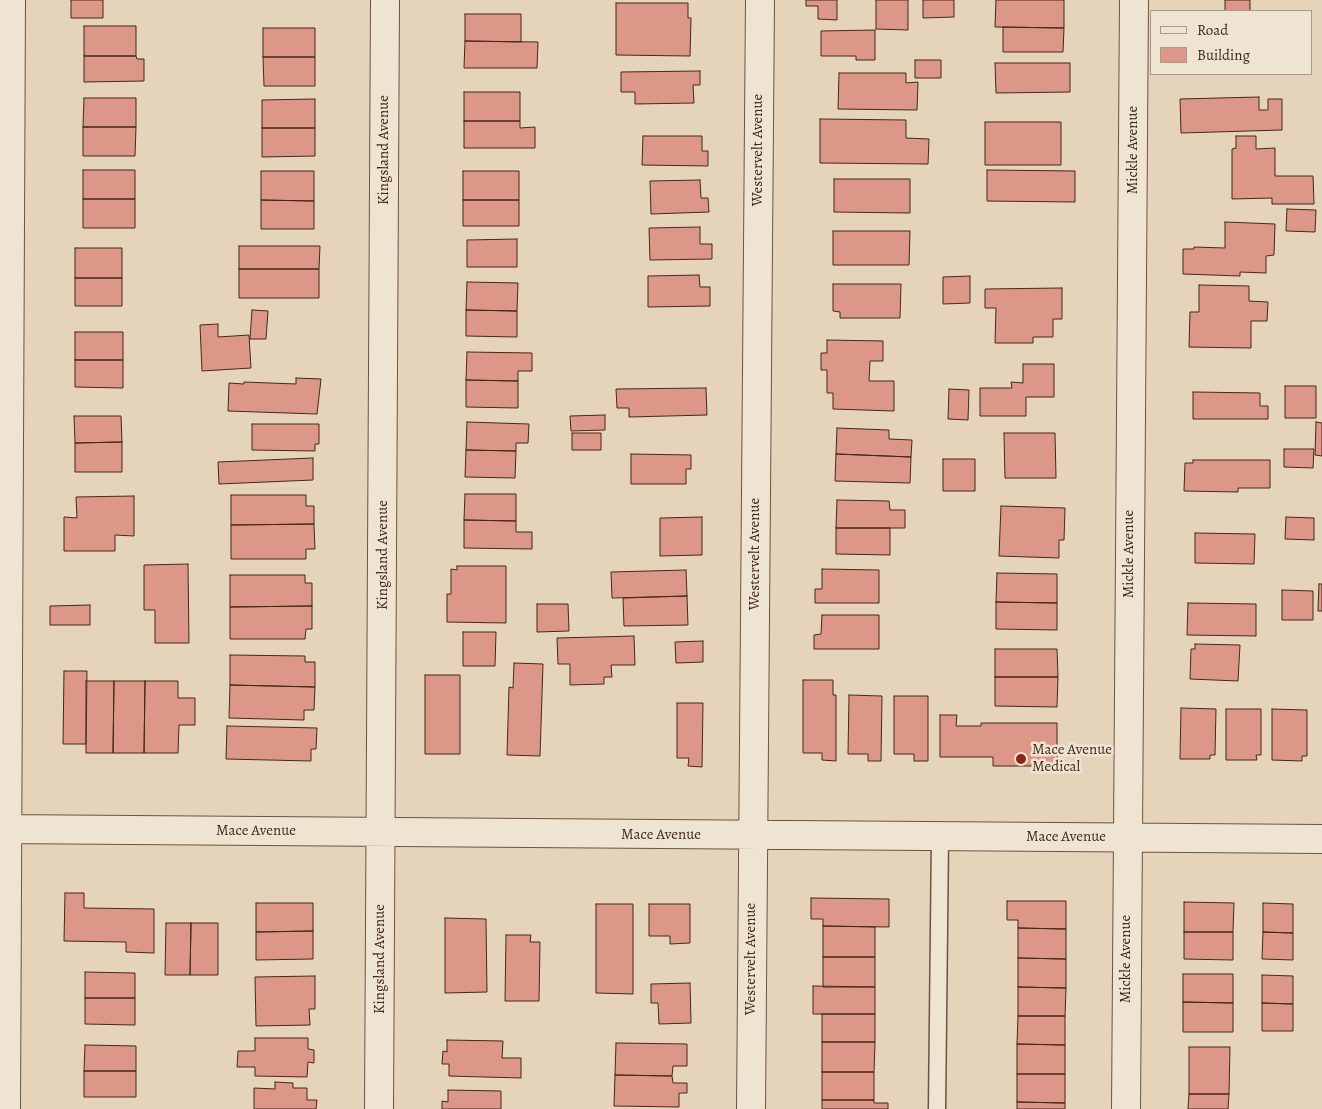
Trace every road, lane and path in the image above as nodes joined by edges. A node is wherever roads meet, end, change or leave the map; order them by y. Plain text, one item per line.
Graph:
1 (11, 0) edge
2 (385, 0) edge
3 (760, 0) edge
4 (1134, 0) edge
5 (4, 829) edge
6 (381, 832) junction
7 (752, 836) junction
8 (940, 837) junction
9 (1127, 838) junction
10 (1322, 839) edge
11 (6, 1109) edge
12 (379, 1109) edge
13 (751, 1109) edge
14 (938, 1109) edge
15 (1126, 1109) edge

1 - 5 street
2 - 6 street, Kingsland Avenue
3 - 7 street, Westervelt Avenue
4 - 9 street, Mickle Avenue
5 - 6 street, Mace Avenue
5 - 11 street
6 - 7 street, Mace Avenue
6 - 12 street, Kingsland Avenue
7 - 8 street, Mace Avenue
7 - 13 street, Westervelt Avenue
8 - 9 street, Mace Avenue
8 - 14 lane
9 - 10 street, Mace Avenue
9 - 15 street, Mickle Avenue

